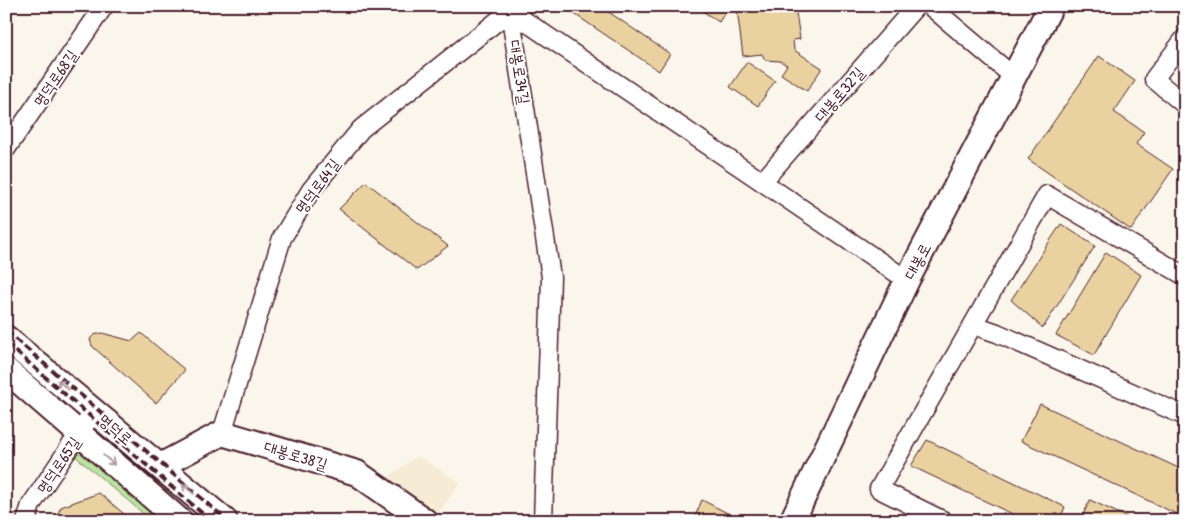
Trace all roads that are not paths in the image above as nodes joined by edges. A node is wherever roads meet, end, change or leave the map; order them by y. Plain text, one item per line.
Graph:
1 (104, 6) edge
2 (916, 6) edge
3 (930, 6) edge
4 (1051, 6) edge
5 (511, 9) edge
6 (1185, 38) edge
7 (1014, 77) junction
8 (1185, 105) edge
9 (6, 149) edge
10 (762, 182) junction
11 (1185, 276) edge
12 (907, 280) junction
13 (974, 325) junction
14 (6, 338) edge
15 (6, 370) edge
16 (94, 411) junction
17 (1185, 416) edge
18 (222, 433) junction
19 (79, 434) junction
20 (160, 466) junction
21 (26, 521) edge
22 (180, 521) edge
23 (226, 521) edge
24 (425, 521) edge
25 (543, 521) edge
26 (792, 521) edge
27 (944, 521) edge

1 - 9 street, 명덕로68길
2 - 10 street, 대봉로32길
3 - 7 street
4 - 7 street, 대봉로
5 - 10 street, 대봉로34길
5 - 18 street, 명덕로64길
5 - 25 street, 대봉로34길
6 - 8 street
7 - 12 street, 대봉로
10 - 12 street, 대봉로34길
11 - 13 street
12 - 26 street, 대봉로
13 - 17 street
13 - 27 street
16 -> 14 street, 명덕로
15 - 19 street, 명덕로
16 - 19 street, 명덕로65길
16 - 20 street, 명덕로
18 - 20 street
18 - 24 street, 대봉로38길
19 - 21 street, 명덕로65길
19 -> 22 street, 명덕로
23 -> 20 street, 명덕로

